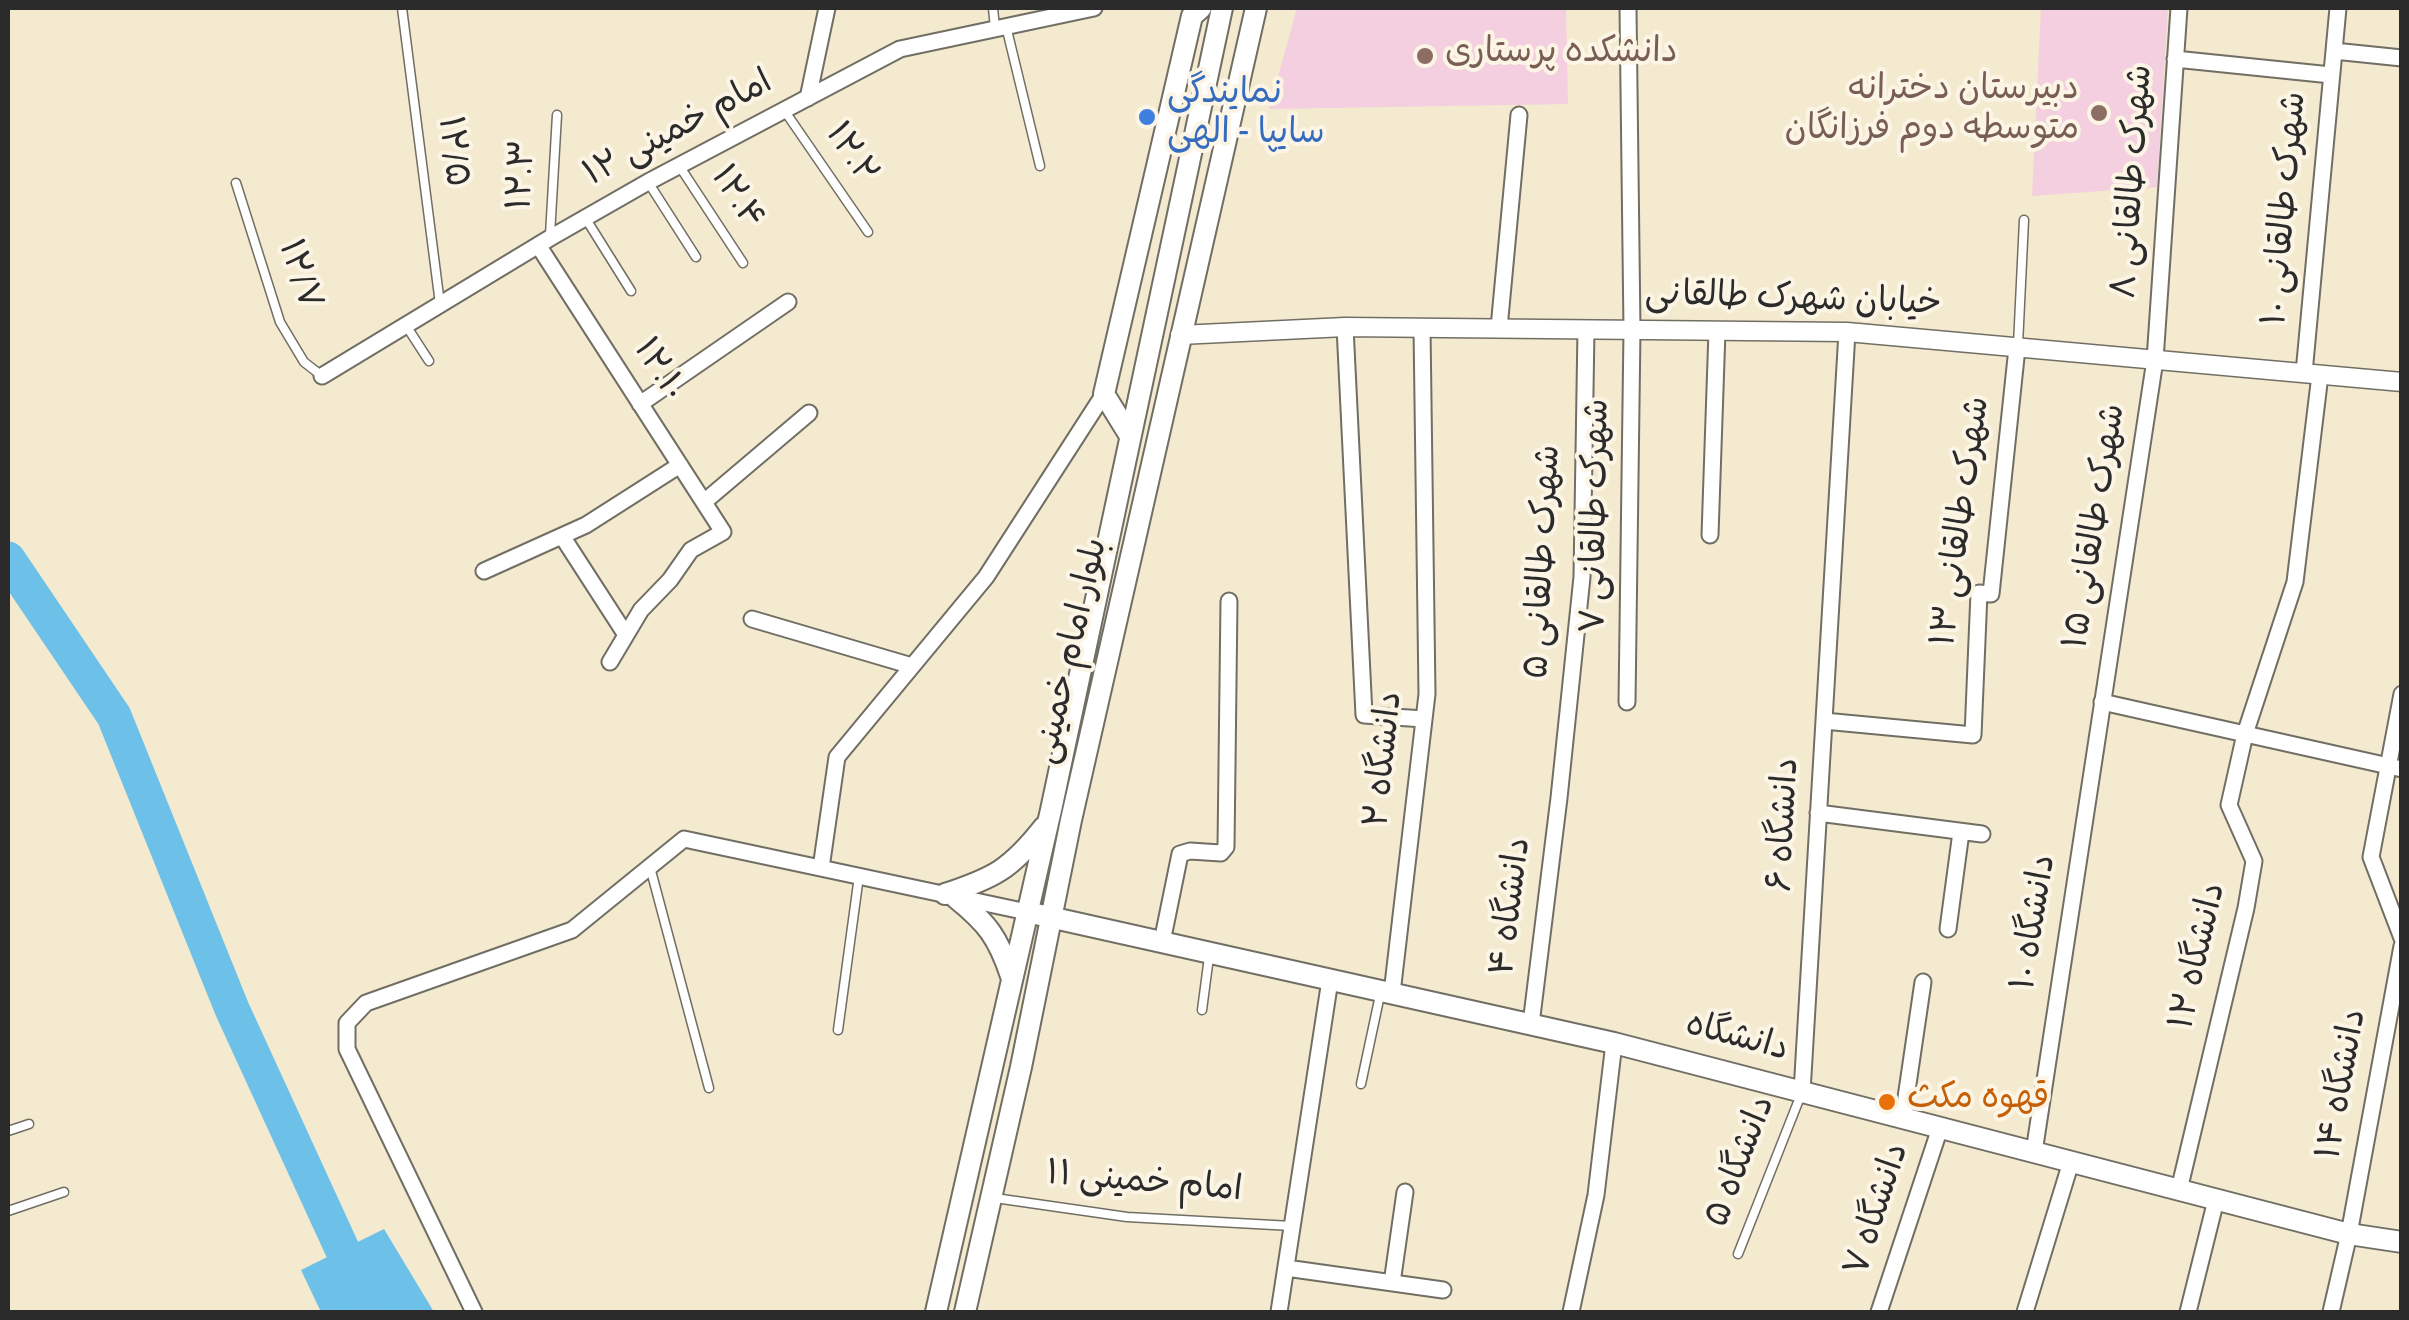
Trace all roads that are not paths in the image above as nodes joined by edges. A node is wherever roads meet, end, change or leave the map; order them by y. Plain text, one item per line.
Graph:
1 (402, 8) edge
2 (827, 8) edge
3 (993, 8) edge
4 (1094, 8) edge
5 (1200, 8) edge
6 (1222, 8) edge
7 (1256, 8) edge
8 (1628, 8) edge
9 (2179, 8) edge
10 (2338, 8) edge
11 (1001, 27) junction
12 (2334, 51) junction
13 (2402, 58) edge
14 (2175, 59) junction
15 (2331, 75) junction
16 (808, 98) junction
17 (784, 110) junction
18 (557, 115) dead end
19 (1520, 115) dead end
20 (680, 166) junction
21 (1040, 166) dead end
22 (648, 182) junction
23 (236, 184) dead end
24 (586, 218) junction
25 (2024, 220) dead end
26 (868, 232) dead end
27 (544, 242) junction
28 (696, 257) dead end
29 (743, 263) dead end
30 (631, 291) dead end
31 (788, 302) dead end
32 (1126, 302) junction
33 (440, 304) junction
34 (1155, 321) junction
35 (406, 325) junction
36 (1345, 327) junction
37 (1422, 328) junction
38 (1499, 328) junction
39 (1586, 330) junction
40 (1632, 330) junction
41 (1717, 331) junction
42 (1847, 332) junction
43 (1180, 335) junction
44 (2018, 348) junction
45 (2154, 360) junction
46 (429, 361) dead end
47 (2312, 374) junction
48 (322, 376) joint
49 (2402, 382) edge
50 (1104, 394) junction
51 (640, 404) junction
52 (809, 413) dead end
53 (1130, 436) junction
54 (680, 465) junction
55 (704, 502) junction
56 (1710, 535) dead end
57 (562, 536) junction
58 (2296, 570) joint
59 (484, 571) dead end
60 (1229, 601) dead end
61 (752, 618) dead end
62 (626, 635) junction
63 (610, 662) dead end
64 (912, 666) junction
65 (2402, 694) edge
66 (1627, 702) dead end
67 (2102, 702) junction
68 (1424, 720) junction
69 (1824, 721) junction
70 (2244, 734) junction
71 (2395, 767) edge
72 (1559, 798) joint
73 (1818, 813) junction
74 (1048, 822) junction
75 (1961, 832) junction
76 (1982, 834) dead end
77 (650, 867) junction
78 (821, 868) junction
79 (859, 876) junction
80 (950, 896) junction
81 (1027, 912) junction
82 (1051, 917) junction
83 (1948, 929) dead end
84 (2402, 938) edge
85 (1162, 942) junction
86 (2402, 946) edge
87 (1210, 953) junction
88 (1012, 980) junction
89 (1330, 980) junction
90 (1923, 982) dead end
91 (1387, 992) junction
92 (1202, 1010) dead end
93 (1530, 1024) junction
94 (838, 1030) dead end
95 (1614, 1043) junction
96 (1361, 1084) dead end
97 (709, 1088) dead end
98 (1802, 1092) junction
99 (1903, 1118) junction
100 (30, 1124) dead end
101 (1940, 1128) junction
102 (8, 1131) edge
103 (2034, 1152) junction
104 (2071, 1162) junction
105 (2179, 1190) junction
106 (64, 1192) dead end
107 (1405, 1192) dead end
108 (991, 1198) junction
109 (2216, 1200) junction
110 (8, 1211) edge
111 (1292, 1226) junction
112 (2348, 1234) junction
113 (2402, 1242) edge
114 (1738, 1254) dead end
115 (1286, 1268) junction
116 (1392, 1283) junction
117 (1443, 1290) dead end
118 (474, 1312) edge
119 (936, 1312) edge
120 (964, 1312) edge
121 (1279, 1312) edge
122 (1572, 1312) edge
123 (1879, 1312) edge
124 (2025, 1312) edge
125 (2188, 1312) edge
126 (2331, 1312) edge

1 - 33 lane, ۱۲/۵
2 - 16 street
3 - 11 lane
4 - 11 street, امام خمینی ۱۲
5 - 32 main road
6 - 34 main road, بلوار امام خمینی
7 - 43 main road, بلوار امام خمینی
8 - 40 street, شهرک طالقانی ۷
9 - 14 street, شهرک طالقانی ۸
10 - 12 street, شهرک طالقانی ۱۰
11 - 16 street, امام خمینی ۱۲
11 - 21 lane
12 - 13 street
12 - 15 street, شهرک طالقانی ۱۰
14 - 15 street
14 - 45 street, شهرک طالقانی ۸
15 - 47 street, شهرک طالقانی ۱۰
16 - 17 street, امام خمینی ۱۲
17 - 20 street, امام خمینی ۱۲
17 - 26 lane, ۱۲.۲
18 - 27 lane, ۱۲.۳
19 - 38 street
20 - 22 street, امام خمینی ۱۲
20 - 29 lane, ۱۲.۴
22 - 24 street, امام خمینی ۱۲
22 - 28 lane
23 - 48 lane, ۱۲/۷
24 - 27 street, امام خمینی ۱۲
24 - 30 lane
25 - 44 lane
27 - 33 street, امام خمینی ۱۲
27 - 51 street, ۱۲.۱۰
31 - 51 street
32 - 34 main road
32 - 50 main road
33 - 35 street, امام خمینی ۱۲
34 - 43 main road
34 - 53 main road, بلوار امام خمینی
35 - 46 lane
35 - 48 street, امام خمینی ۱۲
36 - 37 street, خیابان شهرک طالقانی
36 - 43 street, خیابان شهرک طالقانی
36 - 68 street
37 - 38 street, خیابان شهرک طالقانی
37 - 68 street, دانشگاه ۲
38 - 39 street, خیابان شهرک طالقانی
39 - 40 street, خیابان شهرک طالقانی
39 - 72 street, شهرک طالقانی ۵
40 - 41 street, خیابان شهرک طالقانی
40 - 66 street, شهرک طالقانی ۷
41 - 42 street, خیابان شهرک طالقانی
41 - 56 street
42 - 44 street, خیابان شهرک طالقانی
42 - 69 street, دانشگاه ۶
43 - 82 main road, بلوار امام خمینی
44 - 45 street, خیابان شهرک طالقانی
44 - 69 street, شهرک طالقانی ۱۳
45 - 47 street, خیابان شهرک طالقانی
45 - 67 street, شهرک طالقانی ۱۵
47 - 49 street, خیابان شهرک طالقانی
47 - 58 street, شهرک طالقانی ۱۰
50 - 53 main road
50 - 64 street
51 - 54 street, ۱۲.۱۰
52 - 55 street
53 - 74 main road, بلوار امام خمینی
54 - 55 street, ۱۲.۱۰
54 - 57 street
55 - 62 street, ۱۲.۱۰
57 - 59 street
57 - 62 street
58 - 70 street, دانشگاه ۱۲
60 - 85 street
61 - 64 street
62 - 63 street
64 - 78 street
65 - 71 street
67 - 70 street
67 - 103 street, دانشگاه ۱۰
68 - 91 street, دانشگاه ۲
69 - 73 street, دانشگاه ۶
70 - 71 street
70 - 105 street, دانشگاه ۱۲
71 - 84 street
72 - 93 street, دانشگاه ۴
73 - 75 street
73 - 98 street, دانشگاه ۶
74 - 80 main road
74 - 81 main road, بلوار امام خمینی
75 - 76 street
75 - 83 street
77 - 78 street
77 - 97 lane
77 - 118 street
78 - 79 street
79 - 80 street
79 - 94 lane
80 - 81 street
80 - 88 main road
81 - 82 main road, دانشگاه
81 - 88 main road, بلوار امام خمینی
82 - 85 main road, دانشگاه
82 - 108 main road, بلوار امام خمینی
85 - 87 main road, دانشگاه
86 - 112 street, دانشگاه ۱۴
87 - 89 main road, دانشگاه
87 - 92 lane
88 - 119 main road, بلوار امام خمینی
89 - 91 main road, دانشگاه
89 - 111 street
90 - 99 street
91 - 93 main road, دانشگاه
91 - 96 lane
93 - 95 main road, دانشگاه
95 - 98 main road, دانشگاه
95 - 122 street
98 - 99 main road, دانشگاه
98 - 114 lane, دانشگاه ۵
99 - 101 main road, دانشگاه
100 - 102 lane
101 - 103 main road, دانشگاه
101 - 123 street, دانشگاه ۷
103 - 104 main road, دانشگاه
104 - 105 main road, دانشگاه
104 - 124 street
105 - 109 main road, دانشگاه
106 - 110 lane
107 - 116 street
108 - 111 lane, امام خمینی ۱۱
108 - 120 main road, بلوار امام خمینی
109 - 112 main road, دانشگاه
109 - 125 street
111 - 115 street
112 - 113 main road, دانشگاه
112 - 126 street, دانشگاه ۱۴
115 - 116 street
115 - 121 street
116 - 117 street

